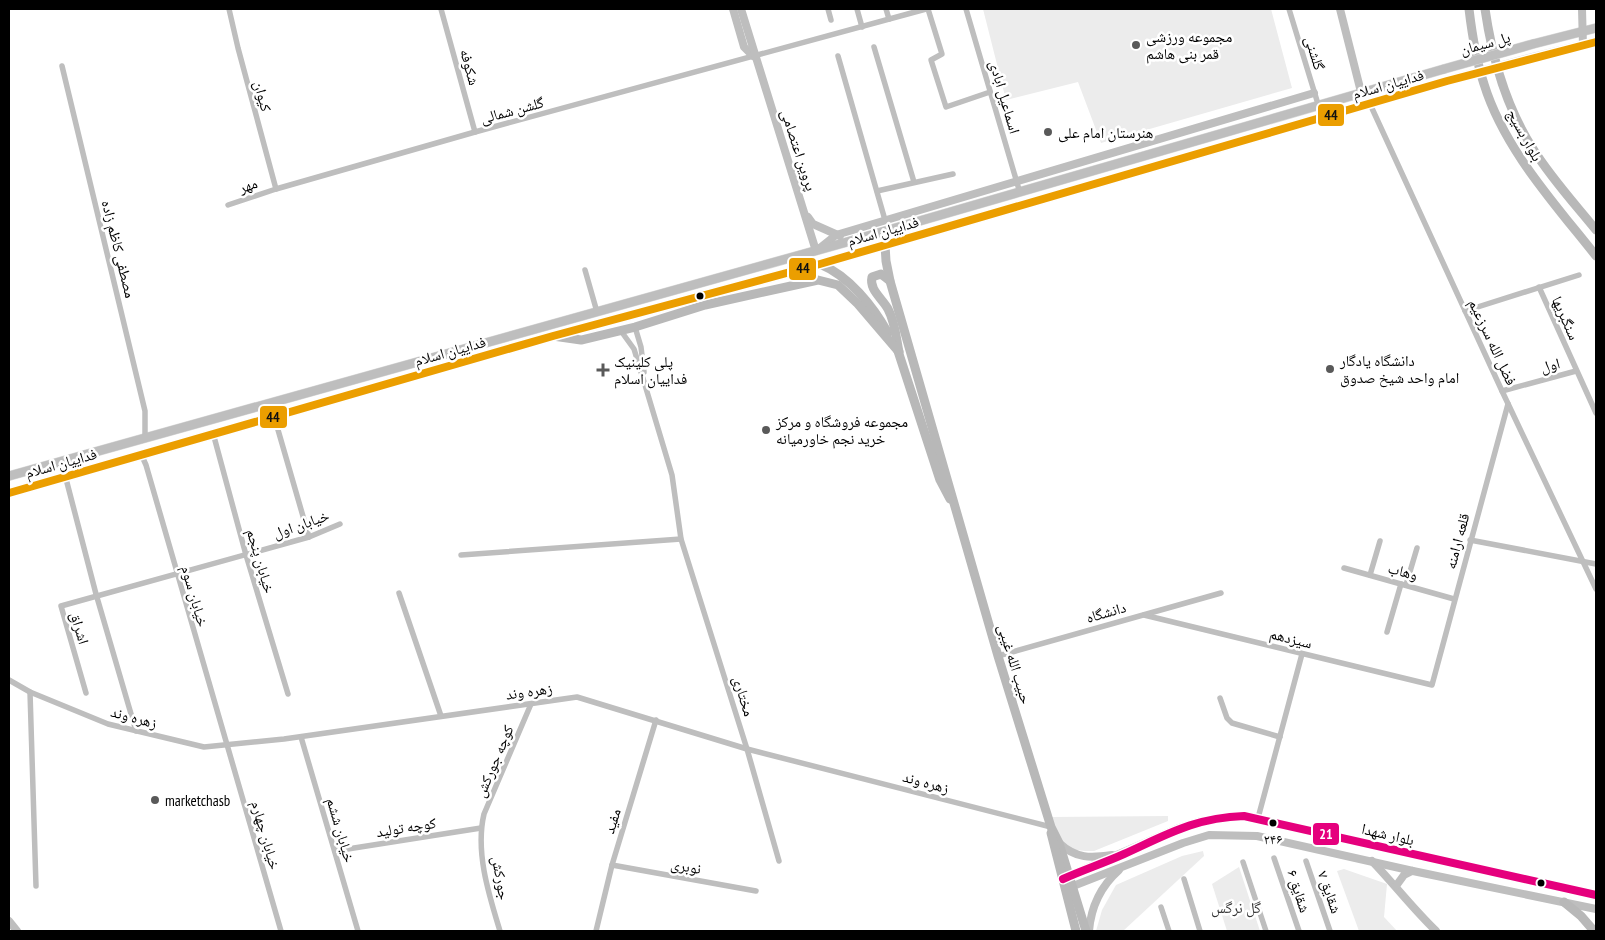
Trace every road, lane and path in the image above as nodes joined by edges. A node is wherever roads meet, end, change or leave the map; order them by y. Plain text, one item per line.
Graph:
1 (229, 9) edge
2 (441, 9) edge
3 (733, 9) edge
4 (741, 9) edge
5 (828, 9) edge
6 (857, 9) edge
7 (886, 9) edge
8 (927, 9) edge
9 (966, 9) edge
10 (1289, 9) edge
11 (1340, 9) edge
12 (1469, 9) edge
13 (1485, 9) edge
14 (1582, 9) edge
15 (889, 19) junction
16 (831, 20) dead end
17 (862, 27) junction
18 (1596, 28) edge
19 (1582, 32) junction
20 (1596, 42) edge
21 (1583, 46) junction
22 (874, 47) dead end
23 (838, 56) dead end
24 (755, 57) junction
25 (62, 66) dead end
26 (1444, 69) joint
27 (1447, 81) joint
28 (990, 92) junction
29 (1314, 92) junction
30 (1361, 92) junction
31 (1318, 104) junction
32 (1370, 104) junction
33 (475, 132) junction
34 (952, 174) dead end
35 (1016, 181) junction
36 (914, 182) junction
37 (276, 189) junction
38 (877, 191) junction
39 (1020, 193) junction
40 (228, 205) dead end
41 (805, 213) junction
42 (885, 220) junction
43 (1596, 230) edge
44 (836, 235) junction
45 (854, 240) junction
46 (885, 245) junction
47 (816, 251) junction
48 (1596, 256) edge
49 (820, 264) junction
50 (585, 270) dead end
51 (1579, 275) dead end
52 (890, 281) junction
53 (1539, 287) junction
54 (1465, 311) junction
55 (597, 312) junction
56 (635, 327) junction
57 (621, 331) junction
58 (553, 336) junction
59 (899, 352) junction
60 (1576, 370) junction
61 (646, 384) junction
62 (1502, 391) junction
63 (1508, 404) junction
64 (1596, 413) edge
65 (274, 416) junction
66 (213, 433) junction
67 (145, 438) junction
68 (141, 454) junction
69 (9, 476) edge
70 (66, 476) junction
71 (9, 493) edge
72 (956, 507) junction
73 (340, 524) dead end
74 (309, 537) junction
75 (682, 539) junction
76 (1470, 540) junction
77 (1380, 541) dead end
78 (1417, 548) dead end
79 (246, 555) junction
80 (461, 555) dead end
81 (1583, 561) junction
82 (1596, 564) edge
83 (1344, 568) dead end
84 (176, 574) junction
85 (1370, 575) junction
86 (1404, 585) junction
87 (1596, 589) edge
88 (398, 593) dead end
89 (1221, 593) dead end
90 (96, 594) junction
91 (1454, 598) junction
92 (1144, 615) junction
93 (1387, 632) dead end
94 (1302, 654) junction
95 (998, 656) junction
96 (9, 680) edge
97 (1432, 685) joint
98 (30, 692) junction
99 (86, 693) dead end
100 (288, 694) dead end
101 (1220, 698) dead end
102 (531, 704) junction
103 (441, 716) junction
104 (656, 720) junction
105 (136, 731) junction
106 (301, 736) junction
107 (1280, 737) junction
108 (226, 745) junction
109 (747, 749) junction
110 (1258, 818) junction
111 (1051, 827) junction
112 (481, 828) junction
113 (1060, 843) junction
114 (1376, 845) junction
115 (335, 852) junction
116 (1124, 854) junction
117 (1274, 858) dead end
118 (778, 861) dead end
119 (1372, 861) junction
120 (1243, 862) dead end
121 (1306, 862) dead end
122 (612, 865) junction
123 (1123, 866) junction
124 (1412, 871) junction
125 (1066, 877) junction
126 (1184, 879) dead end
127 (36, 886) dead end
128 (1396, 886) junction
129 (1069, 888) junction
130 (756, 891) dead end
131 (1596, 895) edge
132 (1564, 902) junction
133 (1161, 907) dead end
134 (1595, 910) edge
135 (9, 921) edge
136 (17, 931) edge
137 (281, 931) edge
138 (358, 931) edge
139 (500, 931) edge
140 (596, 931) edge
141 (1076, 931) edge
142 (1088, 931) edge
143 (1169, 931) edge
144 (1200, 931) edge
145 (1266, 931) edge
146 (1299, 931) edge
147 (1330, 931) edge
148 (1436, 931) edge
149 (1594, 931) edge

1 - 37 street, کیوان
2 - 33 street, شکوفه
3 - 24 street, پروین اعتصامی
4 - 24 street, پروین اعتصامی
5 - 16 street
6 - 17 street
7 - 15 street
8 - 15 street, گلشن شمالی
8 - 28 street
9 - 28 street, اسماعیل ابادی
10 - 29 street, گلشنی
11 - 30 street
12 - 48 main road, بلوار بسیج
13 - 43 main road, بلوار بسیج
14 - 19 street
15 - 17 street, گلشن شمالی
17 - 24 street, گلشن شمالی
18 - 19 main road
19 - 21 street
19 - 26 main road, پل سیمان, bridge
20 - 21 main road
21 - 27 main road, پل سیمان, bridge
22 - 36 street
23 - 38 street
24 - 33 street, گلشن شمالی
24 - 41 street, پروین اعتصامی
25 - 67 street, مصطفی کاظم زاده
26 - 30 main road, فداییان اسلام
27 - 32 main road, فداییان اسلام
28 - 35 street, اسماعیل ابادی
29 - 31 street, گلشنی
29 - 35 street
30 - 31 main road, فداییان اسلام
31 - 39 main road, فداییان اسلام
32 - 46 main road, فداییان اسلام
32 - 54 street, فضل الله سرزعیم
33 - 37 street, گلشن شمالی
34 - 36 street
35 - 39 street, اسماعیل ابادی
35 - 42 street
36 - 38 street
37 - 40 street, مهر
38 - 42 street
39 - 45 main road, فداییان اسلام
41 - 44 street
41 - 47 street, پروین اعتصامی
42 - 44 street
44 - 45 street
44 - 47 street
45 - 47 main road, فداییان اسلام
46 - 49 main road, فداییان اسلام
46 - 52 main road, حبیب الله غیبی
47 - 49 main road
47 - 55 main road, فداییان اسلام
49 - 58 main road, فداییان اسلام
49 - 59 main road, حبیب الله غیبی
50 - 55 street
51 - 53 street, سنگبریها
52 - 59 main road
52 - 72 main road, حبیب الله غیبی
53 - 54 street, سنگبریها
53 - 60 street, سنگبریها
54 - 62 street, فضل الله سرزعیم
55 - 67 main road, فداییان اسلام
56 - 57 main road
56 - 59 main road
56 - 61 street, مختاری
57 - 58 main road
57 - 61 street, مختاری
58 - 65 main road, فداییان اسلام
59 - 72 main road, حبیب الله غیبی
60 - 62 street, اول
60 - 64 street, سنگبریها
61 - 75 street, مختاری
62 - 63 street, فضل الله سرزعیم
63 - 76 street, قلعه ارامنه
63 - 81 street, فضل الله سرزعیم
65 - 66 main road, فداییان اسلام
65 - 74 street
66 - 68 main road, فداییان اسلام
66 - 79 street, خیابان پنجم
67 - 69 main road, فداییان اسلام
68 - 70 main road, فداییان اسلام
68 - 84 street, خیابان سوم
70 - 71 main road, فداییان اسلام
70 - 90 street
72 - 95 main road, حبیب الله غیبی
73 - 74 street, خیابان اول
74 - 79 street, خیابان اول
75 - 80 street
75 - 109 street, مختاری
76 - 81 street
76 - 91 street, قلعه ارامنه
77 - 85 street
78 - 86 street
79 - 84 street, خیابان اول
79 - 100 street, خیابان پنجم
81 - 82 street
81 - 87 street, فضل الله سرزعیم
83 - 85 street, وهاب
84 - 90 street, خیابان اول
84 - 108 street, خیابان سوم
85 - 86 street, وهاب
86 - 91 street, وهاب
86 - 93 street
88 - 103 street
89 - 92 street, دانشگاه
90 - 99 street, اشراق
90 - 105 street
91 - 97 street, قلعه ارامنه
92 - 94 street, سیزدهم
92 - 95 street, دانشگاه
94 - 97 street, سیزدهم
94 - 107 street
95 - 111 main road, حبیب الله غیبی
96 - 98 street, زهره وند
98 - 105 street, زهره وند
98 - 127 street
101 - 107 street
102 - 103 street, زهره وند
102 - 104 street, زهره وند
102 - 112 street, کوچه جورکش
103 - 106 street, زهره وند
104 - 109 street, زهره وند
104 - 122 street, مفید
105 - 108 street, زهره وند
106 - 108 street, زهره وند
106 - 115 street, خیابان ششم
107 - 110 street
108 - 137 street, خیابان چهارم
109 - 111 street, زهره وند
109 - 118 street, مختاری
110 - 114 street, بلوار شهدا
110 - 116 street, بلوار شهدا
111 - 113 main road, حبیب الله غیبی
111 - 125 main road, حبیب الله غیبی
112 - 115 street, کوچه تولید
112 - 139 street, جورکش
113 - 116 street
113 - 125 main road, حبیب الله غیبی
114 - 119 street
114 - 131 street, بلوار شهدا
115 - 138 street, خیابان ششم
116 - 125 street, بلوار شهدا
117 - 146 street, شقایق ۶
119 - 123 street, بلوار شهدا
119 - 124 street, بلوار شهدا
119 - 128 street
120 - 145 street
121 - 147 street, شقایق ۷
122 - 130 street, نوبری
122 - 140 street, مفید
123 - 129 street, بلوار شهدا
123 - 142 street
124 - 128 street
124 - 132 street, بلوار شهدا
125 - 129 main road, حبیب الله غیبی
126 - 144 street
128 - 148 street
129 - 141 main road, حبیب الله غیبی
129 - 142 main road, حبیب الله غیبی
132 - 134 street, بلوار شهدا
132 - 149 main road
133 - 143 street
135 - 136 street

